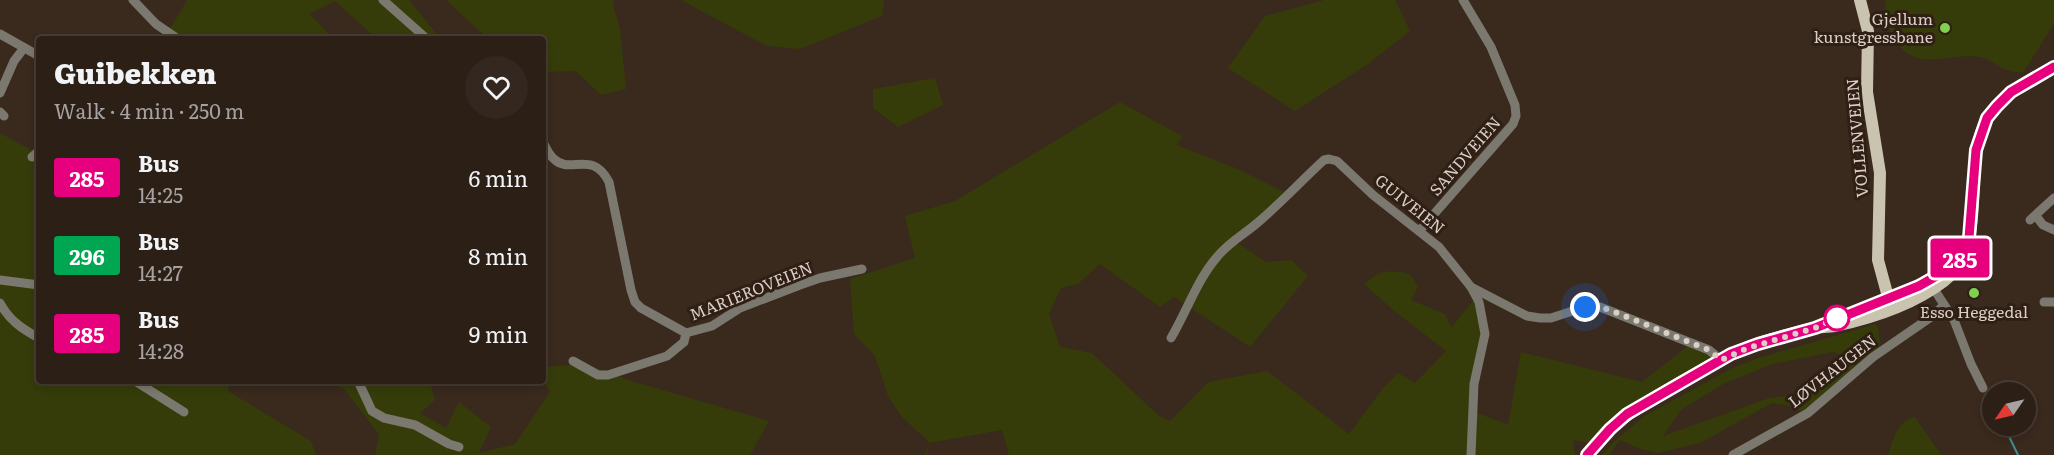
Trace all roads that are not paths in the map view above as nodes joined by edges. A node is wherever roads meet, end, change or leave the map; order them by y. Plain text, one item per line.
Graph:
1 (133, 0) edge
2 (383, 0) edge
3 (1463, 0) edge
4 (1860, 0) edge
5 (0, 34) edge
6 (174, 36) edge
7 (424, 36) edge
8 (24, 48) junction
9 (36, 54) edge
10 (2054, 67) edge
11 (0, 93) edge
12 (546, 147) edge
13 (2054, 198) edge
14 (1420, 230) junction
15 (2054, 230) edge
16 (862, 269) dead end
17 (0, 280) edge
18 (1931, 284) junction
19 (36, 285) edge
20 (1471, 287) junction
21 (0, 303) edge
22 (1889, 304) junction
23 (1944, 305) junction
24 (686, 333) junction
25 (36, 336) edge
26 (1171, 338) dead end
27 (1721, 360) junction
28 (573, 361) dead end
29 (140, 384) edge
30 (359, 384) edge
31 (1982, 386) edge
32 (184, 412) dead end
33 (459, 447) dead end
34 (1471, 455) edge
35 (1587, 455) edge
36 (1733, 455) edge

1 - 6 street
2 - 7 street
3 - 14 street, SANDVEIEN
4 - 22 main road, VOLLENVEIEN
5 - 8 street
8 - 9 street
8 - 11 street
10 - 18 main road
12 - 24 street, MARIEROVEIEN
13 - 15 street
14 - 20 street, GUIVEIEN
14 - 26 street, GUIVEIEN
16 - 24 street, MARIEROVEIEN
17 - 19 street
18 - 22 main road
18 - 23 street
20 - 27 street, GUIVEIEN
20 - 34 street
21 - 25 street
22 - 27 main road
23 - 31 street
23 - 36 street, LØVHAUGEN
24 - 28 street, MARIEROVEIEN
27 - 35 main road
29 - 32 street
30 - 33 street

